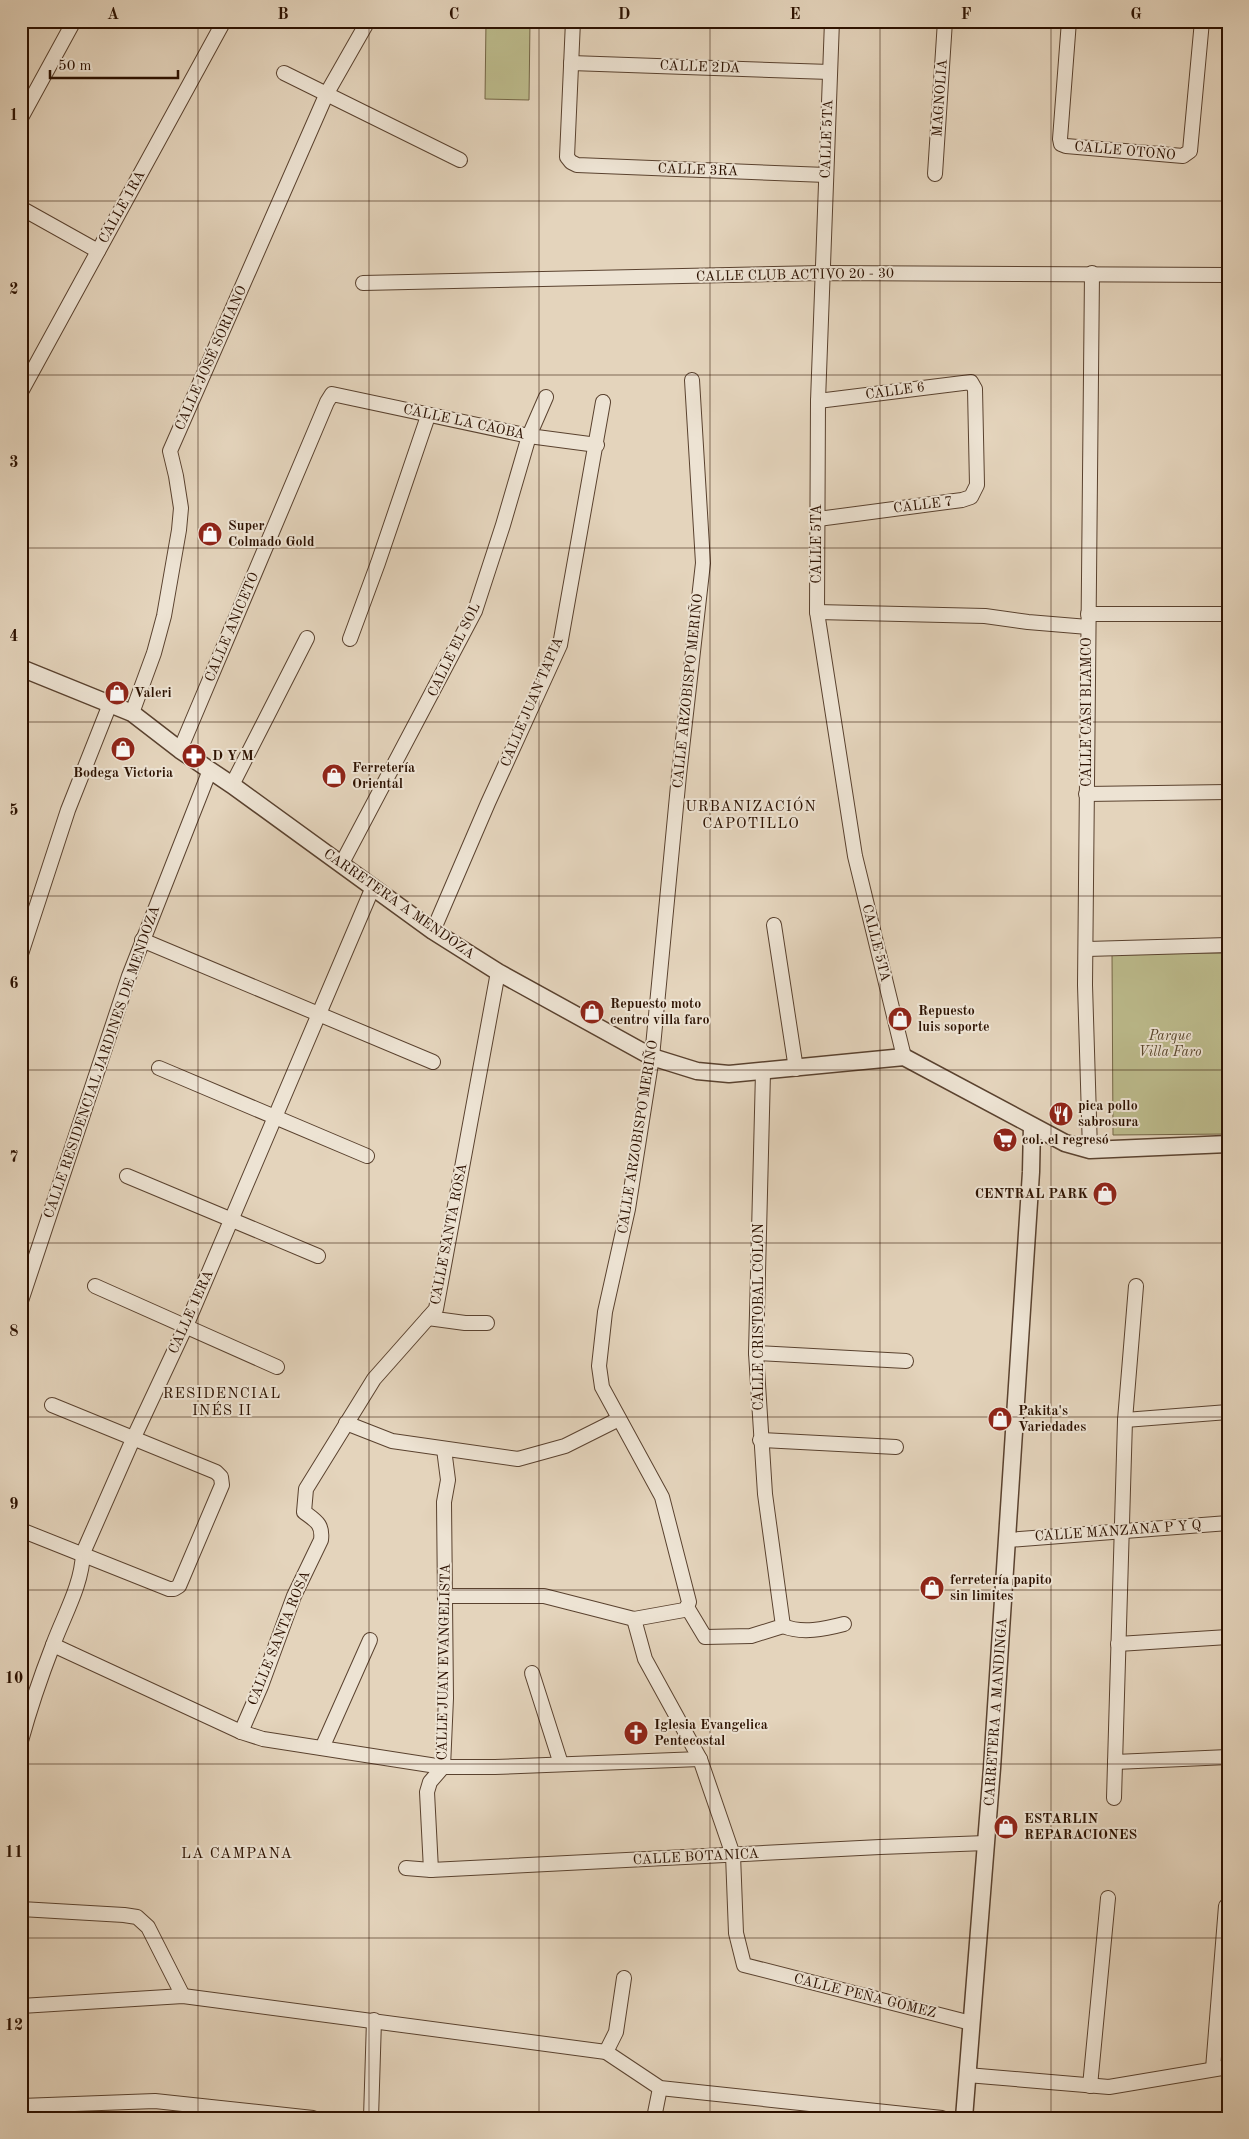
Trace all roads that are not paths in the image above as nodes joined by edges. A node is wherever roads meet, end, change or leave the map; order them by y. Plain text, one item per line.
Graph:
1 (74, 21) edge
2 (224, 21) edge
3 (368, 21) edge
4 (573, 21) edge
5 (832, 21) edge
6 (945, 21) edge
7 (1069, 21) edge
8 (1202, 21) edge
9 (571, 63) junction
10 (830, 72) junction
11 (284, 73) dead end
12 (327, 93) junction
13 (21, 118) edge
14 (460, 160) dead end
15 (935, 174) dead end
16 (826, 175) junction
17 (21, 208) edge
18 (98, 251) junction
19 (822, 273) junction
20 (1092, 273) junction
21 (1228, 275) edge
22 (362, 283) dead end
23 (692, 380) dead end
24 (972, 382) joint
25 (21, 392) edge
26 (332, 394) joint
27 (546, 397) dead end
28 (818, 401) junction
29 (603, 402) dead end
30 (428, 416) junction
31 (529, 436) junction
32 (597, 445) junction
33 (818, 518) junction
34 (817, 612) junction
35 (1228, 614) edge
36 (1088, 621) junction
37 (307, 638) dead end
38 (350, 639) dead end
39 (21, 668) edge
40 (110, 704) junction
41 (132, 714) junction
42 (180, 750) junction
43 (210, 770) junction
44 (232, 785) junction
45 (1228, 792) edge
46 (1086, 794) junction
47 (342, 863) junction
48 (373, 887) junction
49 (774, 926) dead end
50 (434, 931) junction
51 (142, 940) junction
52 (1228, 945) edge
53 (1087, 949) junction
54 (21, 954) edge
55 (498, 972) junction
56 (318, 1014) junction
57 (652, 1057) junction
58 (904, 1057) junction
59 (433, 1062) dead end
60 (159, 1068) dead end
61 (796, 1068) junction
62 (763, 1072) junction
63 (274, 1117) junction
64 (1032, 1126) junction
65 (1228, 1144) edge
66 (1090, 1150) junction
67 (367, 1156) dead end
68 (126, 1176) dead end
69 (231, 1220) junction
70 (318, 1256) dead end
71 (26, 1271) edge
72 (95, 1286) dead end
73 (1136, 1286) dead end
74 (21, 1301) edge
75 (428, 1318) junction
76 (487, 1323) dead end
77 (186, 1326) junction
78 (756, 1353) junction
79 (906, 1361) dead end
80 (277, 1367) dead end
81 (52, 1405) dead end
82 (1228, 1412) edge
83 (619, 1419) junction
84 (1126, 1420) junction
85 (346, 1423) junction
86 (134, 1437) junction
87 (760, 1440) junction
88 (896, 1447) dead end
89 (444, 1449) junction
90 (1228, 1523) edge
91 (21, 1530) edge
92 (1121, 1530) junction
93 (1008, 1540) junction
94 (83, 1553) junction
95 (446, 1596) junction
96 (687, 1607) junction
97 (634, 1619) junction
98 (844, 1624) dead end
99 (783, 1626) junction
100 (1228, 1637) edge
101 (370, 1640) dead end
102 (1118, 1644) junction
103 (53, 1646) junction
104 (532, 1673) dead end
105 (26, 1710) edge
106 (241, 1732) junction
107 (21, 1741) edge
108 (322, 1748) junction
109 (1228, 1757) edge
110 (700, 1759) junction
111 (1115, 1762) junction
112 (561, 1764) junction
113 (442, 1767) junction
114 (1114, 1798) dead end
115 (986, 1843) junction
116 (733, 1856) junction
117 (406, 1868) dead end
118 (431, 1870) junction
119 (1108, 1898) dead end
120 (1226, 1906) dead end
121 (21, 1909) edge
122 (624, 1978) dead end
123 (183, 1996) junction
124 (21, 2006) edge
125 (374, 2020) junction
126 (972, 2022) junction
127 (606, 2052) junction
128 (1228, 2067) edge
129 (1213, 2069) junction
130 (967, 2075) junction
131 (1090, 2086) junction
132 (660, 2088) junction
133 (21, 2106) edge
134 (232, 2113) edge
135 (313, 2118) edge
136 (371, 2118) edge
137 (654, 2118) edge
138 (942, 2118) edge
139 (964, 2118) edge

1 - 13 street
2 - 18 street, CALLE 1RA
3 - 12 street, CALLE JOSÉ SORIANO
4 - 9 street
5 - 10 street, CALLE 5TA
6 - 15 street, MAGNOLIA
7 - 8 street, CALLE OTOÑO
9 - 10 street, CALLE 2DA
9 - 16 street, CALLE 3RA
10 - 16 street, CALLE 5TA
11 - 12 street
12 - 14 street
12 - 41 street, CALLE JOSÉ SORIANO
16 - 19 street, CALLE 5TA
17 - 18 street
18 - 25 street, CALLE 1RA
19 - 20 street, CALLE CLUB ACTIVO 20 - 30
19 - 22 street, CALLE CLUB ACTIVO 20 - 30
19 - 28 street, CALLE 5TA
20 - 21 street, CALLE CLUB ACTIVO 20 - 30
20 - 36 street, CALLE CASI BLAMCO
23 - 57 street, CALLE ARZOBISPO MERIÑO
24 - 28 street, CALLE 6
24 - 33 street, CALLE 7
26 - 30 street, CALLE LA CAOBA
26 - 42 street, CALLE ANICETO
27 - 31 street, CALLE EL SOL
28 - 33 street, CALLE 5TA
29 - 32 street, CALLE JUAN TAPIA
30 - 31 street, CALLE LA CAOBA
30 - 38 street
31 - 32 street, CALLE LA CAOBA
31 - 47 street, CALLE EL SOL
32 - 50 street, CALLE JUAN TAPIA
33 - 34 street, CALLE 5TA
34 - 36 street
34 - 58 street, CALLE 5TA
35 - 36 street
36 - 46 street, CALLE CASI BLAMCO
37 - 44 street
39 - 40 street, CARRETERA A MENDOZA
40 - 41 street, CARRETERA A MENDOZA
40 - 54 street
41 - 42 street, CARRETERA A MENDOZA
42 - 43 street, CARRETERA A MENDOZA
43 - 44 street, CARRETERA A MENDOZA
43 - 51 street, CALLE RESIDENCIAL JARDINES DE MENDOZA
44 - 47 street, CARRETERA A MENDOZA
45 - 46 street
46 - 53 street, CALLE CASI BLAMCO
47 - 48 street, CARRETERA A MENDOZA
48 - 50 street, CARRETERA A MENDOZA
48 - 56 street, CALLE 1ERA
49 - 61 street
50 - 55 street, CARRETERA A MENDOZA
51 - 56 street
51 - 71 street, CALLE RESIDENCIAL JARDINES DE MENDOZA
52 - 53 street
53 - 66 street, CALLE CASI BLAMCO
55 - 57 street, CARRETERA A MENDOZA
55 - 75 street, CALLE SANTA ROSA
56 - 59 street
56 - 63 street, CALLE 1ERA
57 - 62 street, CARRETERA A MENDOZA
57 - 83 street, CALLE ARZOBISPO MERIÑO
58 - 61 street, CARRETERA A MENDOZA
58 - 64 street
60 - 63 street
61 - 62 street, CARRETERA A MENDOZA
62 - 78 street, CALLE CRISTOBAL COLON
63 - 67 street
63 - 69 street, CALLE 1ERA
64 - 66 street
64 - 93 street, CARRETERA A MANDINGA
65 - 66 street
68 - 69 street
69 - 70 street
69 - 77 street, CALLE 1ERA
71 - 74 street, CALLE RESIDENCIAL JARDINES DE MENDOZA
72 - 77 street
73 - 84 street
75 - 76 street
75 - 85 street, CALLE SANTA ROSA
77 - 80 street
77 - 86 street, CALLE 1ERA
78 - 79 street
78 - 87 street, CALLE CRISTOBAL COLON
81 - 86 street
82 - 84 street
83 - 89 street
83 - 96 street, CALLE ARZOBISPO MERIÑO
84 - 92 street
85 - 89 street
85 - 106 street, CALLE SANTA ROSA
86 - 94 street, CALLE 1ERA
86 - 94 street
87 - 88 street
87 - 99 street, CALLE CRISTOBAL COLON
89 - 95 street, CALLE JUAN EVANGELISTA
90 - 92 street, CALLE MANZANA P Y Q
91 - 94 street
92 - 93 street, CALLE MANZANA P Y Q
92 - 102 street
93 - 115 street, CARRETERA A MANDINGA
94 - 103 street, CALLE 1ERA
95 - 97 street
95 - 113 street, CALLE JUAN EVANGELISTA
96 - 97 street
96 - 99 street
97 - 110 street
98 - 99 street
100 - 102 street
101 - 108 street
102 - 111 street
103 - 105 street, CALLE 1ERA
103 - 106 street
104 - 112 street
105 - 107 street, CALLE 1ERA
106 - 108 street
108 - 113 street
109 - 111 street
110 - 112 street
110 - 116 street
111 - 114 street
112 - 113 street
113 - 118 street, CALLE JUAN EVANGELISTA
115 - 116 street, CALLE BOTANICA
115 - 126 street, CARRETERA A MANDINGA
116 - 118 street, CALLE BOTANICA
116 - 126 street, CALLE PEÑA GOMEZ
117 - 118 street, CALLE BOTANICA
119 - 131 street
120 - 129 street
121 - 123 street
122 - 127 street
123 - 124 street
123 - 125 street
125 - 127 street
125 - 136 street
126 - 130 street, CARRETERA A MANDINGA
127 - 132 street
128 - 129 street
129 - 131 street
130 - 131 street
130 - 139 street, CARRETERA A MANDINGA
132 - 137 street
132 - 138 street
133 - 134 street
134 - 135 street

